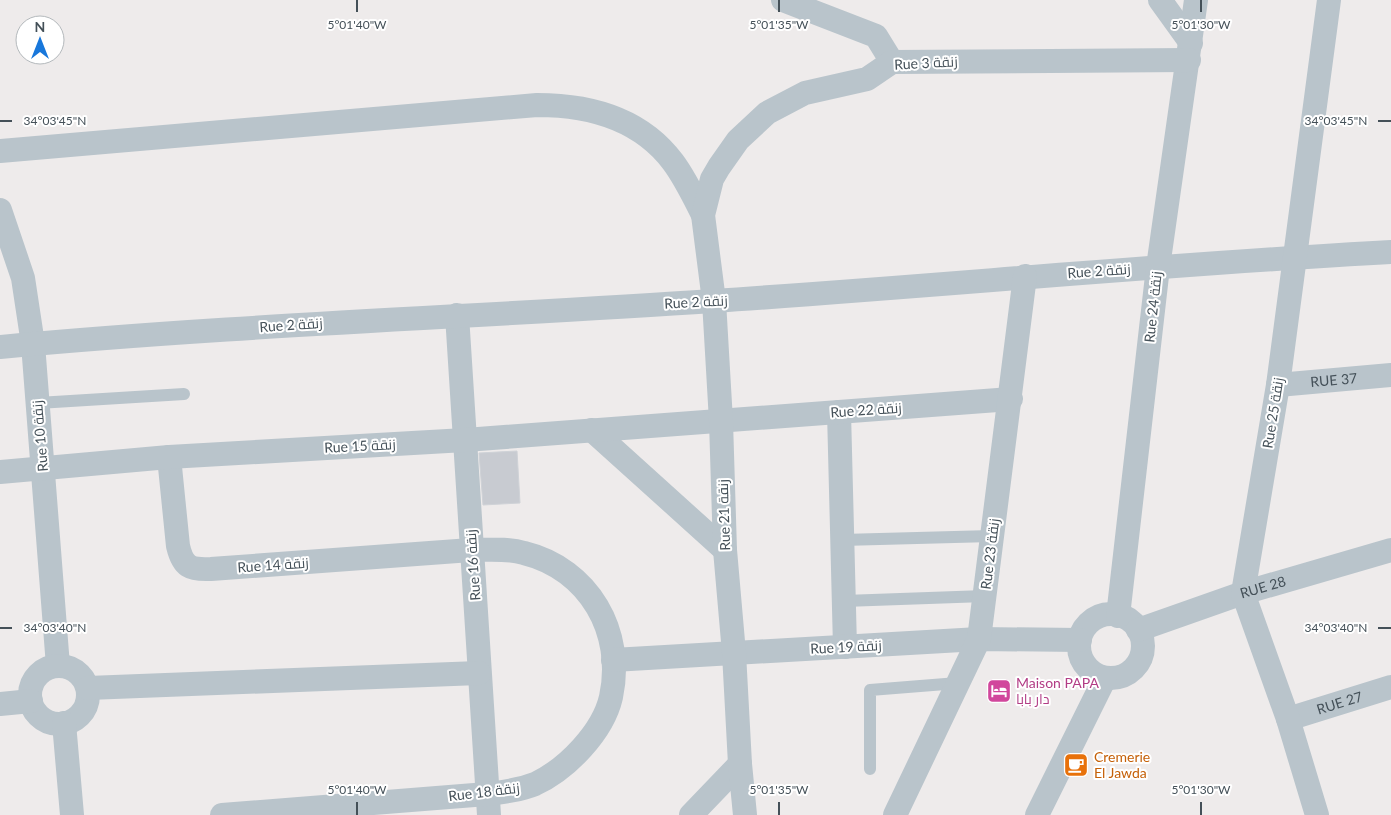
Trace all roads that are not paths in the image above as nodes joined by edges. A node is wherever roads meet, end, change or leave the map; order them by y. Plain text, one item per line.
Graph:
1 (783, 0) edge
2 (1160, 0) edge
3 (1196, 0) edge
4 (1329, 0) edge
5 (1190, 52) junction
6 (892, 62) junction
7 (0, 151) edge
8 (0, 210) edge
9 (704, 215) junction
10 (1391, 252) edge
11 (1295, 258) junction
12 (1158, 267) junction
13 (1026, 276) junction
14 (714, 301) junction
15 (458, 315) junction
16 (33, 344) junction
17 (0, 347) edge
18 (1391, 375) edge
19 (1278, 385) junction
20 (184, 394) dead end
21 (1011, 399) junction
22 (38, 404) junction
23 (839, 412) junction
24 (721, 421) junction
25 (592, 430) junction
26 (465, 440) junction
27 (169, 457) junction
28 (43, 469) junction
29 (0, 472) edge
30 (992, 536) junction
31 (842, 540) junction
32 (471, 550) junction
33 (725, 550) junction
34 (1391, 550) edge
35 (1243, 592) junction
36 (985, 596) junction
37 (844, 600) junction
38 (1118, 616) junction
39 (1138, 630) junction
40 (979, 639) junction
41 (1080, 640) junction
42 (845, 647) junction
43 (734, 653) junction
44 (613, 660) junction
45 (58, 666) junction
46 (479, 673) junction
47 (1105, 678) junction
48 (958, 683) junction
49 (1391, 687) edge
50 (88, 688) junction
51 (31, 701) junction
52 (0, 704) edge
53 (1288, 719) junction
54 (64, 723) junction
55 (740, 764) junction
56 (870, 769) dead end
57 (488, 805) edge
58 (72, 815) edge
59 (223, 815) edge
60 (691, 815) edge
61 (745, 815) edge
62 (895, 815) edge
63 (1037, 815) edge
64 (1317, 815) edge

1 - 6 street
2 - 5 street
3 - 5 street, Rue 24 زنقة
4 - 11 street, Rue 25 زنقة
5 - 6 street, Rue 3 زنقة
5 - 12 street, Rue 24 زنقة
6 - 9 street, Rue 3 زنقة
7 - 9 street
8 - 16 street, Rue 10 زنقة
9 - 14 street, Rue 21 زنقة
10 - 11 street, Rue 2 زنقة
11 - 12 street, Rue 2 زنقة
11 - 19 street, Rue 25 زنقة
12 - 13 street, Rue 2 زنقة
12 - 38 street, Rue 24 زنقة
13 - 14 street, Rue 2 زنقة
13 - 21 street, Rue 23 زنقة
14 - 15 street, Rue 2 زنقة
14 - 24 street, Rue 21 زنقة
15 - 16 street, Rue 2 زنقة
15 - 26 street, Rue 16 زنقة
16 - 17 street, Rue 2 زنقة
16 - 22 street, Rue 10 زنقة
18 - 19 street, RUE 37
19 - 35 street, Rue 25 زنقة
20 - 22 lane
21 - 23 street, Rue 22 زنقة
21 - 30 street, Rue 23 زنقة
22 - 28 street, Rue 10 زنقة
23 - 24 street, Rue 22 زنقة
23 - 31 street
24 - 25 street, Rue 15 زنقة
24 - 33 street, Rue 21 زنقة
25 - 26 street, Rue 15 زنقة
25 - 33 street
26 - 27 street, Rue 15 زنقة
26 - 32 street, Rue 16 زنقة
27 - 28 street, Rue 15 زنقة
27 - 32 street, Rue 14 زنقة
28 - 29 street, Rue 15 زنقة
28 - 45 street, Rue 10 زنقة
30 - 31 lane
30 - 36 street, Rue 23 زنقة
31 - 37 street
32 - 44 street, Rue 18 زنقة
32 - 46 street, Rue 16 زنقة
33 - 43 street, Rue 21 زنقة
34 - 35 street, RUE 28
35 - 39 street, RUE 28
35 - 53 street, Rue 25 زنقة
36 - 37 lane
36 - 40 street, Rue 23 زنقة
37 - 42 street
38 - 39 street
38 - 41 street
39 - 47 street
40 - 41 street, Rue 19 زنقة
40 - 42 street, Rue 19 زنقة
40 - 48 street, Rue 23 زنقة
41 - 47 street
42 - 43 street, Rue 19 زنقة
43 - 44 street, Rue 19 زنقة
43 - 55 street, Rue 21 زنقة
44 - 57 street, Rue 18 زنقة
45 - 50 street
45 - 51 street
46 - 50 street
46 - 57 street, Rue 16 زنقة
47 - 63 street
48 - 56 lane
48 - 62 street, Rue 23 زنقة
49 - 53 street, RUE 27
50 - 54 street
51 - 52 street
51 - 54 street
53 - 64 street, Rue 25 زنقة
54 - 58 street
55 - 60 street
55 - 61 street, Rue 21 زنقة
57 - 59 street, Rue 18 زنقة

